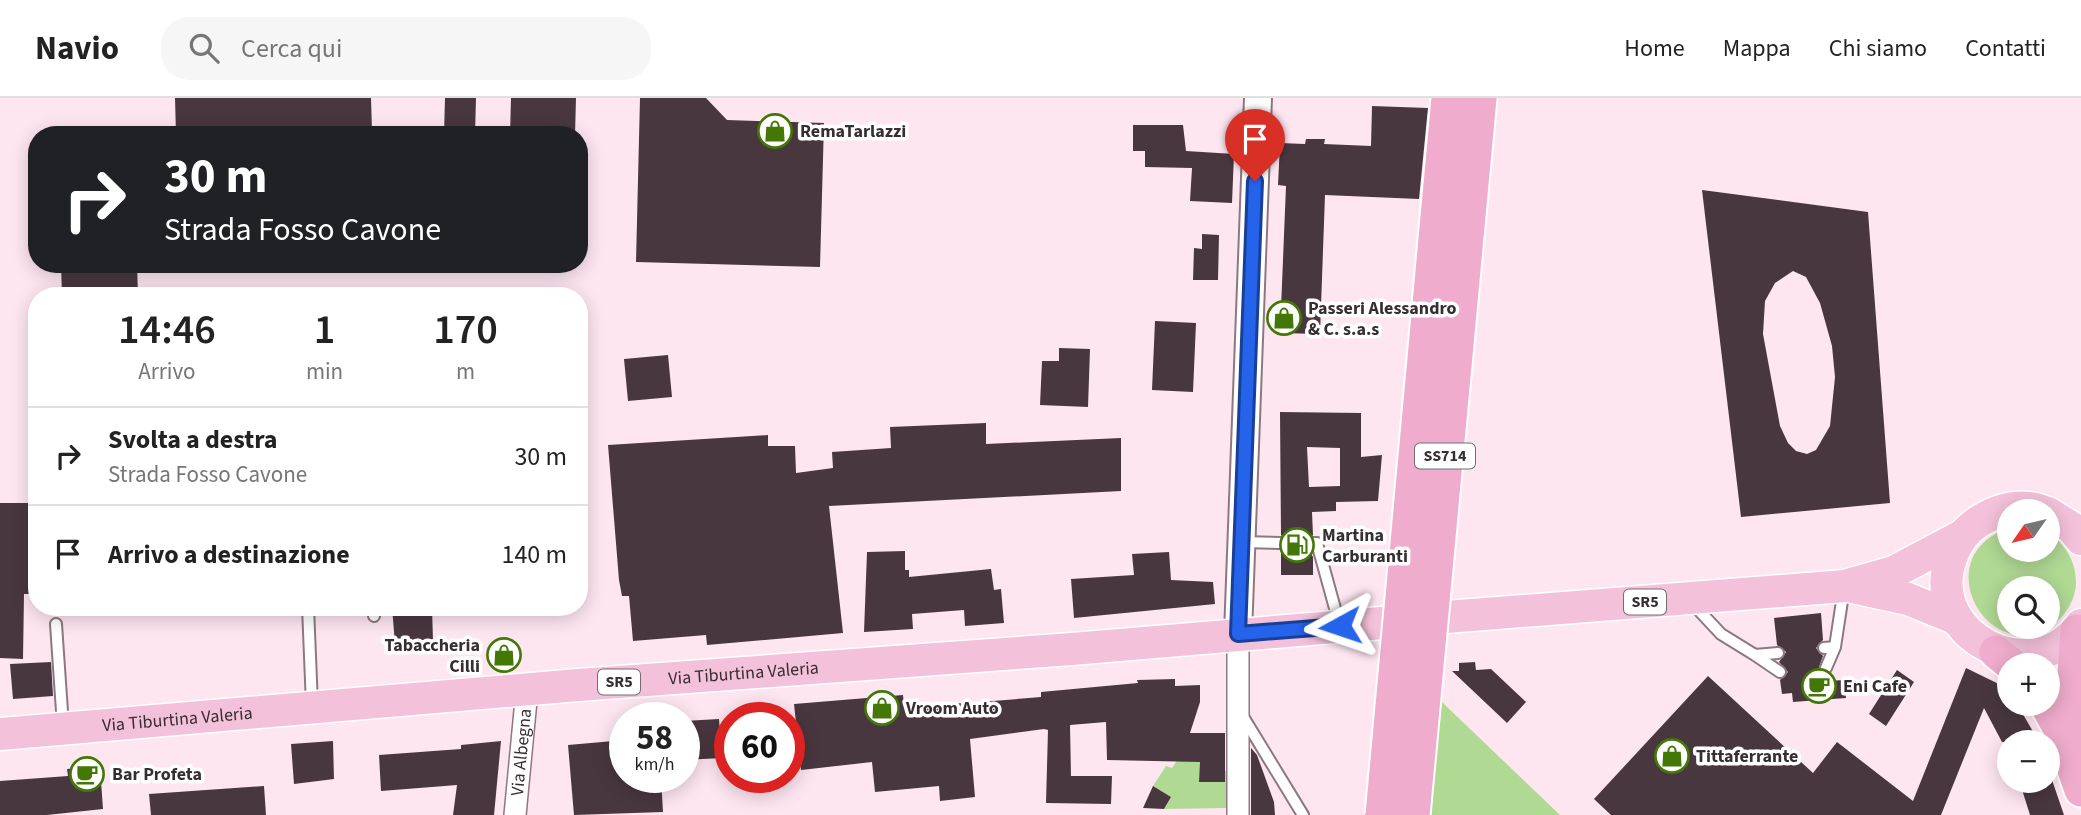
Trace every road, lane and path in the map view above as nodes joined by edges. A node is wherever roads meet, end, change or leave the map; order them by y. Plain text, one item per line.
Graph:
1 (1258, 98) edge
2 (1448, 98) edge
3 (1480, 98) edge
4 (1997, 512) edge
5 (1962, 536) junction
6 (1241, 542) junction
7 (1281, 543) dead end
8 (1312, 543) dead end
9 (1844, 586) junction
10 (1688, 598) junction
11 (308, 616) edge
12 (1446, 617) dead end
13 (1957, 619) junction
14 (1382, 623) dead end
15 (56, 624) dead end
16 (1340, 626) junction
17 (2079, 628) edge
18 (1238, 634) junction
19 (1778, 653) dead end
20 (2041, 653) edge
21 (1997, 654) edge
22 (1755, 655) junction
23 (1826, 668) dead end
24 (1780, 672) dead end
25 (527, 690) junction
26 (312, 708) junction
27 (1238, 710) junction
28 (2053, 716) edge
29 (63, 729) junction
30 (2081, 732) edge
31 (0, 734) edge
32 (2081, 790) edge
33 (515, 815) edge
34 (1238, 815) edge
35 (1303, 815) edge
36 (1382, 815) edge
37 (1413, 815) edge

1 - 6 street
2 - 36 highway, SS714, bridge
3 - 37 highway, SS714, bridge
4 - 5 main road, SR5
5 - 9 main road, SR5
5 - 13 main road, SR5
6 - 7 lane
6 - 18 street
8 - 16 lane
9 - 10 main road, SR5
9 - 13 main road, SR5
9 - 23 lane
10 - 12 main road, SR5
10 - 22 lane
11 - 26 lane
13 - 21 main road, SR5
14 - 16 main road, Via Tiburtina Valeria / SR5
15 - 29 lane
16 - 18 main road, Via Tiburtina Valeria / SR5
17 - 20 main road, SR5
17 - 30 highway
18 - 25 main road, Via Tiburtina Valeria / SR5
18 - 27 street
19 - 22 lane
22 - 24 lane
25 - 26 main road, Via Tiburtina Valeria / SR5
25 - 33 street, Via Albegna
26 - 29 main road, Via Tiburtina Valeria / SR5
27 - 34 street
27 - 35 lane
28 - 32 highway
29 - 31 main road, Via Tiburtina Valeria / SR5

